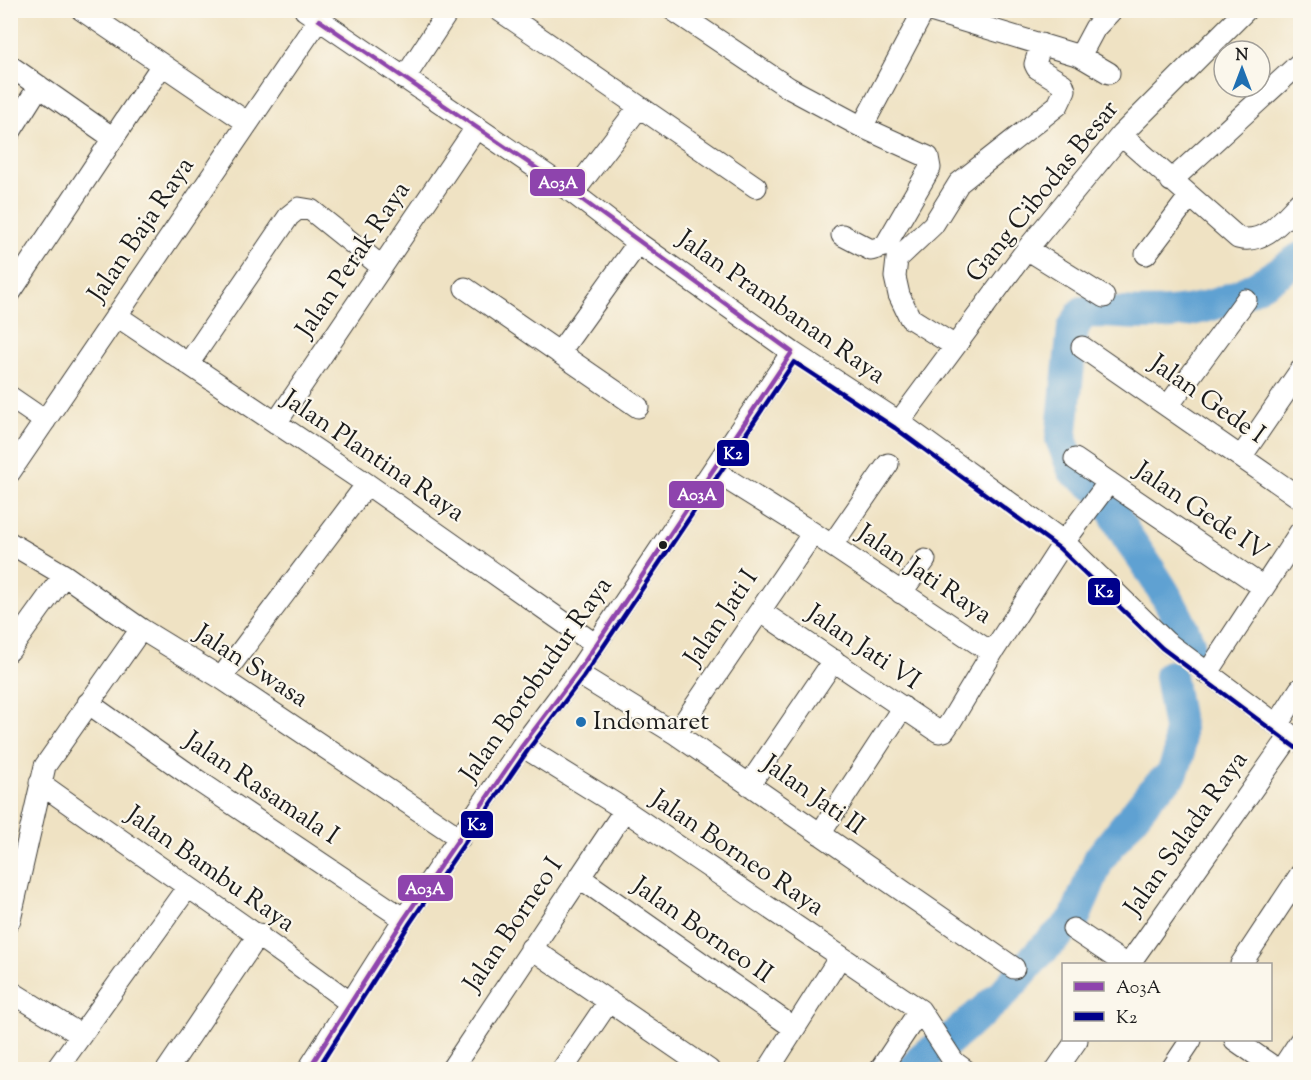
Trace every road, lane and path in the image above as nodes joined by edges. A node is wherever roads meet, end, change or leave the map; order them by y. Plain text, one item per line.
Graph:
1 (82, 10) edge
2 (449, 10) edge
3 (500, 10) edge
4 (673, 10) edge
5 (925, 10) edge
6 (1112, 10) edge
7 (1246, 10) edge
8 (316, 14) edge
9 (1041, 44) junction
10 (1080, 56) junction
11 (1300, 63) edge
12 (162, 65) junction
13 (10, 66) edge
14 (1109, 73) dead end
15 (404, 79) junction
16 (39, 86) junction
17 (639, 107) junction
18 (248, 123) junction
19 (862, 127) junction
20 (476, 128) junction
21 (10, 132) edge
22 (1121, 135) junction
23 (113, 138) junction
24 (1171, 181) junction
25 (756, 187) dead end
26 (573, 193) junction
27 (1190, 196) junction
28 (1300, 202) edge
29 (842, 235) dead end
30 (638, 243) junction
31 (1027, 249) junction
32 (1146, 254) dead end
33 (382, 267) junction
34 (465, 288) dead end
35 (11, 292) edge
36 (1104, 297) dead end
37 (1246, 300) dead end
38 (117, 316) junction
39 (955, 346) junction
40 (1082, 347) dead end
41 (792, 352) junction
42 (559, 353) junction
43 (188, 364) junction
44 (1298, 380) edge
45 (10, 397) edge
46 (1168, 406) junction
47 (638, 407) dead end
48 (45, 421) junction
49 (899, 422) junction
50 (276, 423) junction
51 (1241, 457) junction
52 (1075, 459) dead end
53 (888, 464) dead end
54 (714, 471) junction
55 (10, 472) edge
56 (1109, 482) junction
57 (367, 484) junction
58 (1300, 498) edge
59 (1300, 532) edge
60 (813, 533) junction
61 (1064, 542) junction
62 (10, 543) edge
63 (831, 545) junction
64 (925, 560) dead end
65 (63, 575) junction
66 (1263, 587) junction
67 (901, 593) junction
68 (760, 611) junction
69 (141, 629) junction
70 (596, 645) junction
71 (10, 650) edge
72 (992, 653) junction
73 (834, 660) junction
74 (1202, 670) junction
75 (577, 673) junction
76 (221, 678) junction
77 (1300, 689) edge
78 (88, 703) junction
79 (903, 707) junction
80 (676, 734) junction
81 (1289, 734) edge
82 (522, 746) junction
83 (40, 783) junction
84 (750, 785) junction
85 (624, 811) junction
86 (820, 834) junction
87 (460, 838) junction
88 (1300, 875) edge
89 (579, 877) junction
90 (187, 888) junction
91 (404, 919) junction
92 (10, 920) edge
93 (1073, 929) dead end
94 (259, 934) junction
95 (531, 948) junction
96 (840, 957) junction
97 (1125, 963) edge
98 (1128, 963) edge
99 (1242, 963) edge
100 (1014, 968) dead end
101 (10, 991) edge
102 (609, 1001) junction
103 (349, 1002) junction
104 (923, 1017) junction
105 (794, 1028) junction
106 (81, 1035) junction
107 (1076, 1041) edge
108 (1190, 1041) edge
109 (1236, 1041) edge
110 (1300, 1041) edge
111 (960, 1066) edge
112 (56, 1070) edge
113 (167, 1070) edge
114 (308, 1070) edge
115 (451, 1070) edge
116 (562, 1070) edge
117 (709, 1070) edge
118 (768, 1070) edge
119 (880, 1070) edge
120 (1056, 1070) edge
121 (1171, 1070) edge
122 (1279, 1070) edge

1 - 12 street
2 - 15 street
3 - 17 street
4 - 19 street
5 - 9 street
5 - 19 street
6 - 10 street
7 - 22 street, Gang Cibodas Besar
8 - 15 street, Jalan Prambanan Raya
8 - 18 street, Jalan Baja Raya
9 - 10 street
9 - 39 street
10 - 14 street
11 - 24 street
12 - 18 street
12 - 23 street
13 - 16 street
15 - 20 street, Jalan Prambanan Raya
16 - 21 street
16 - 23 street
17 - 25 street
17 - 26 street
18 - 38 street, Jalan Baja Raya
19 - 29 street
20 - 26 street, Jalan Prambanan Raya
20 - 33 street, Jalan Perak Raya
22 - 24 street
22 - 31 street, Gang Cibodas Besar
23 - 35 street
24 - 27 street
26 - 30 street, Jalan Prambanan Raya
27 - 28 street
27 - 32 street
30 - 41 street, Jalan Prambanan Raya
30 - 42 street
31 - 36 street
31 - 39 street, Gang Cibodas Besar
33 - 43 street
33 - 50 street, Jalan Perak Raya
34 - 42 street
37 - 46 street
38 - 43 street, Jalan Plantina Raya
38 - 48 street, Jalan Baja Raya
39 - 49 street, Gang Cibodas Besar
40 - 46 street, Jalan Gede I
41 - 49 street, Jalan Prambanan Raya
41 - 54 street, Jalan Borobudur Raya
42 - 47 street
43 - 50 street, Jalan Plantina Raya
44 - 51 street
45 - 48 street
46 - 51 street, Jalan Gede I
48 - 55 street, Jalan Baja Raya
49 - 61 street, Jalan Prambanan Raya
50 - 57 street, Jalan Plantina Raya
51 - 58 street, Jalan Gede I
52 - 56 street, Jalan Gede IV
53 - 63 street
54 - 60 street, Jalan Jati Raya
54 - 70 street, Jalan Borobudur Raya
56 - 61 street, Jalan Gede IV
56 - 66 street, Jalan Gede IV
57 - 70 street, Jalan Plantina Raya
57 - 76 street
59 - 66 street
60 - 63 street, Jalan Jati Raya
60 - 68 street, Jalan Jati I
61 - 72 street, Jalan Jati Raya
61 - 74 street, Jalan Prambanan Raya
62 - 65 street, Jalan Swasa
63 - 67 street, Jalan Jati Raya
64 - 67 street
65 - 69 street, Jalan Swasa
65 - 71 street
66 - 74 street
67 - 72 street, Jalan Jati Raya
68 - 73 street, Jalan Jati VI
68 - 80 street, Jalan Jati I
69 - 76 street, Jalan Swasa
69 - 78 street
70 - 75 street, Jalan Borobudur Raya
72 - 79 street, Jalan Jati VI
73 - 79 street, Jalan Jati VI
73 - 84 street
74 - 81 street, Jalan Prambanan Raya
75 - 80 street, Jalan Jati II
75 - 82 street, Jalan Borobudur Raya
76 - 87 street, Jalan Swasa
77 - 81 street, Jalan Salada Raya
78 - 83 street
78 - 91 street, Jalan Rasamala I
79 - 86 street
80 - 84 street, Jalan Jati II
81 - 98 street, Jalan Salada Raya
82 - 85 street, Jalan Borneo Raya
82 - 87 street, Jalan Borobudur Raya
83 - 90 street, Jalan Bambu Raya
83 - 92 street
84 - 86 street, Jalan Jati II
85 - 89 street, Jalan Borneo I
85 - 96 street, Jalan Borneo Raya
86 - 100 street, Jalan Jati II
87 - 91 street, Jalan Borobudur Raya
88 - 99 street
89 - 95 street, Jalan Borneo I
89 - 105 street, Jalan Borneo II
90 - 94 street, Jalan Bambu Raya
90 - 106 street
91 - 103 street, Jalan Borobudur Raya
93 - 97 street
94 - 103 street, Jalan Bambu Raya
94 - 113 street
95 - 102 street
95 - 115 street, Jalan Borneo I
96 - 104 street, Jalan Borneo Raya
96 - 105 street
101 - 106 street
102 - 116 street
102 - 117 street
103 - 114 street, Jalan Borobudur Raya
104 - 111 street
104 - 119 street
105 - 118 street
106 - 112 street
107 - 120 street
108 - 121 street
109 - 122 street
110 - 122 street

